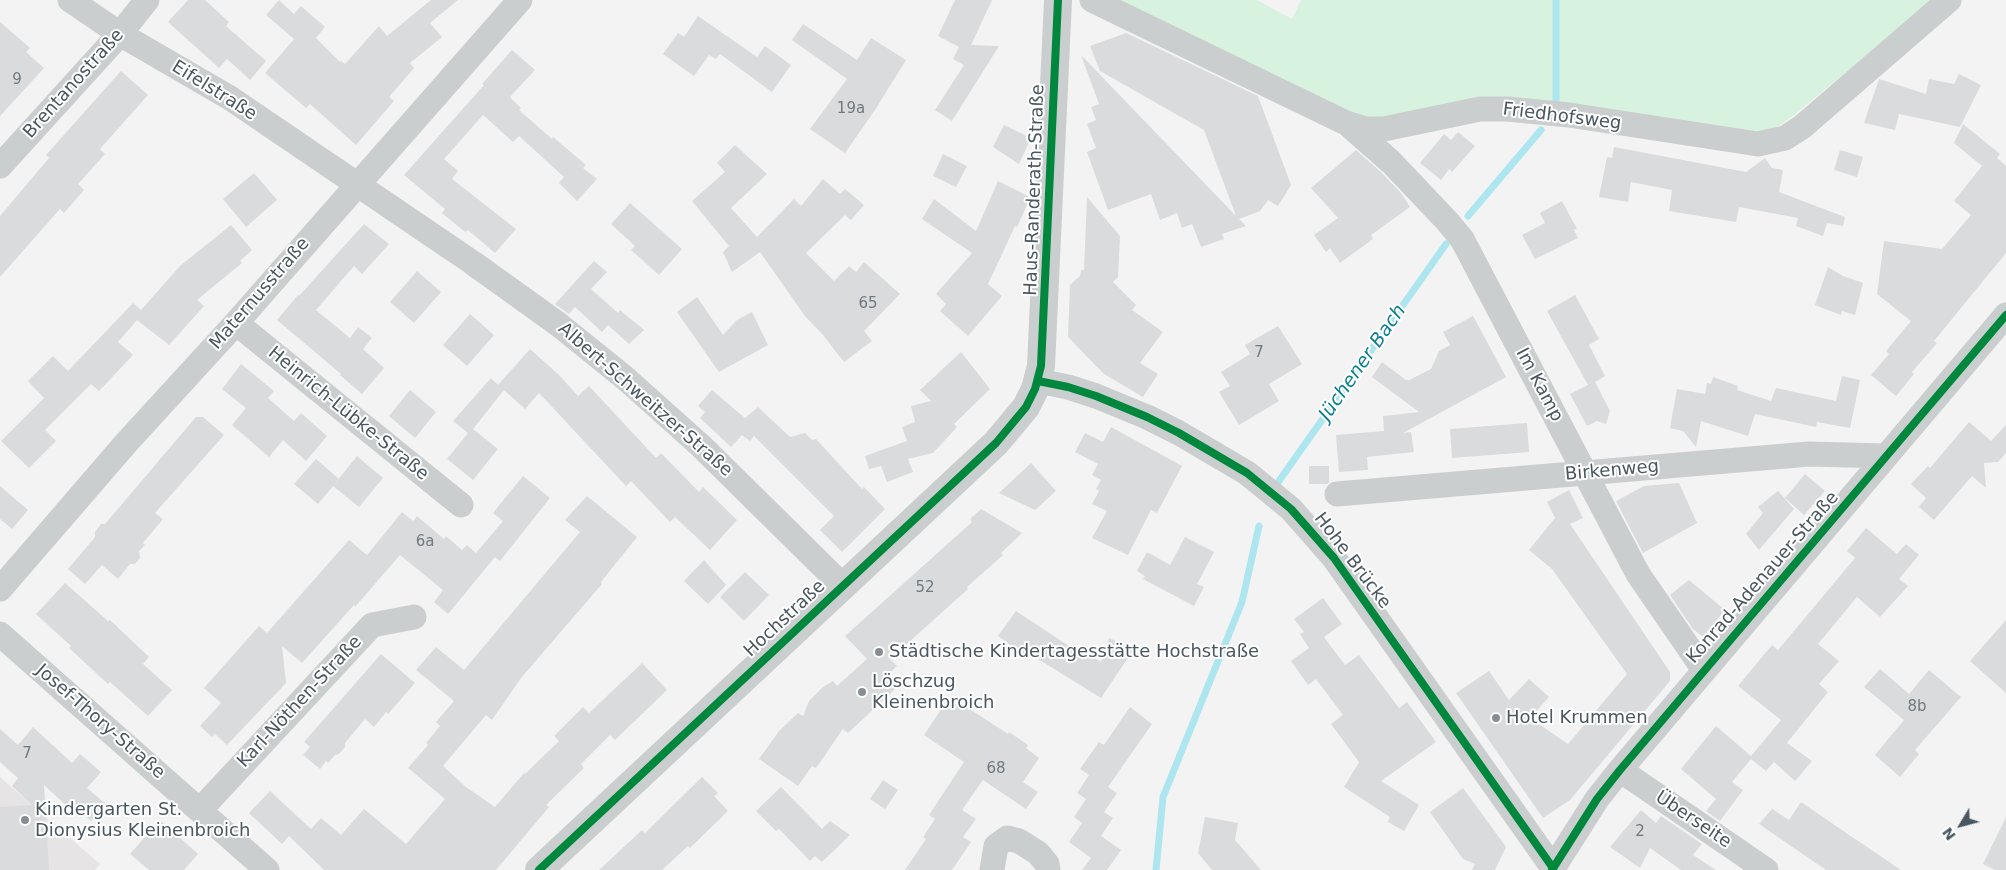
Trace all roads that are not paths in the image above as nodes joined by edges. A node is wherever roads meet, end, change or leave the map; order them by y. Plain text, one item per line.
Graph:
1 (70, 0) edge
2 (147, 0) edge
3 (520, 0) edge
4 (1058, 0) edge
5 (1092, 0) edge
6 (1949, 0) edge
7 (120, 34) junction
8 (1346, 123) junction
9 (0, 166) edge
10 (356, 184) junction
11 (2006, 315) edge
12 (236, 322) junction
13 (1038, 381) junction
14 (1886, 456) junction
15 (1585, 474) junction
16 (1337, 494) dead end
17 (461, 505) dead end
18 (843, 586) junction
19 (0, 589) edge
20 (414, 617) dead end
21 (0, 634) edge
22 (1704, 670) junction
23 (1620, 770) junction
24 (200, 810) junction
25 (1552, 869) edge
26 (267, 870) edge
27 (539, 870) edge
28 (992, 870) edge
29 (1048, 870) edge
30 (1766, 870) edge

1 - 7 street, Eifelstraße
2 - 7 street, Brentanostraße
3 - 10 street, Maternusstraße
4 - 13 street, Haus-Randerath-Straße
5 - 8 street, Friedhofsweg
6 - 8 street, Friedhofsweg
7 - 9 street, Brentanostraße
7 - 10 street, Eifelstraße
8 - 15 street, Im Kamp
10 - 12 street, Maternusstraße
10 - 18 street, Albert-Schweitzer-Straße
11 - 14 street, Konrad-Adenauer-Straße
12 - 17 street, Heinrich-Lübke-Straße
12 - 19 street, Maternusstraße
13 - 18 street, Hochstraße
13 - 25 street, Hohe Brücke
14 - 15 street, Birkenweg
14 - 22 street, Konrad-Adenauer-Straße
15 - 16 street, Birkenweg
15 - 22 street, Im Kamp
18 - 27 street, Hochstraße
20 - 24 street, Karl-Nöthen-Straße
21 - 24 street, Josef-Thory-Straße
22 - 23 street, Konrad-Adenauer-Straße
23 - 25 street, Konrad-Adenauer-Straße
23 - 30 street, Überseite
24 - 26 street, Josef-Thory-Straße
28 - 29 street

